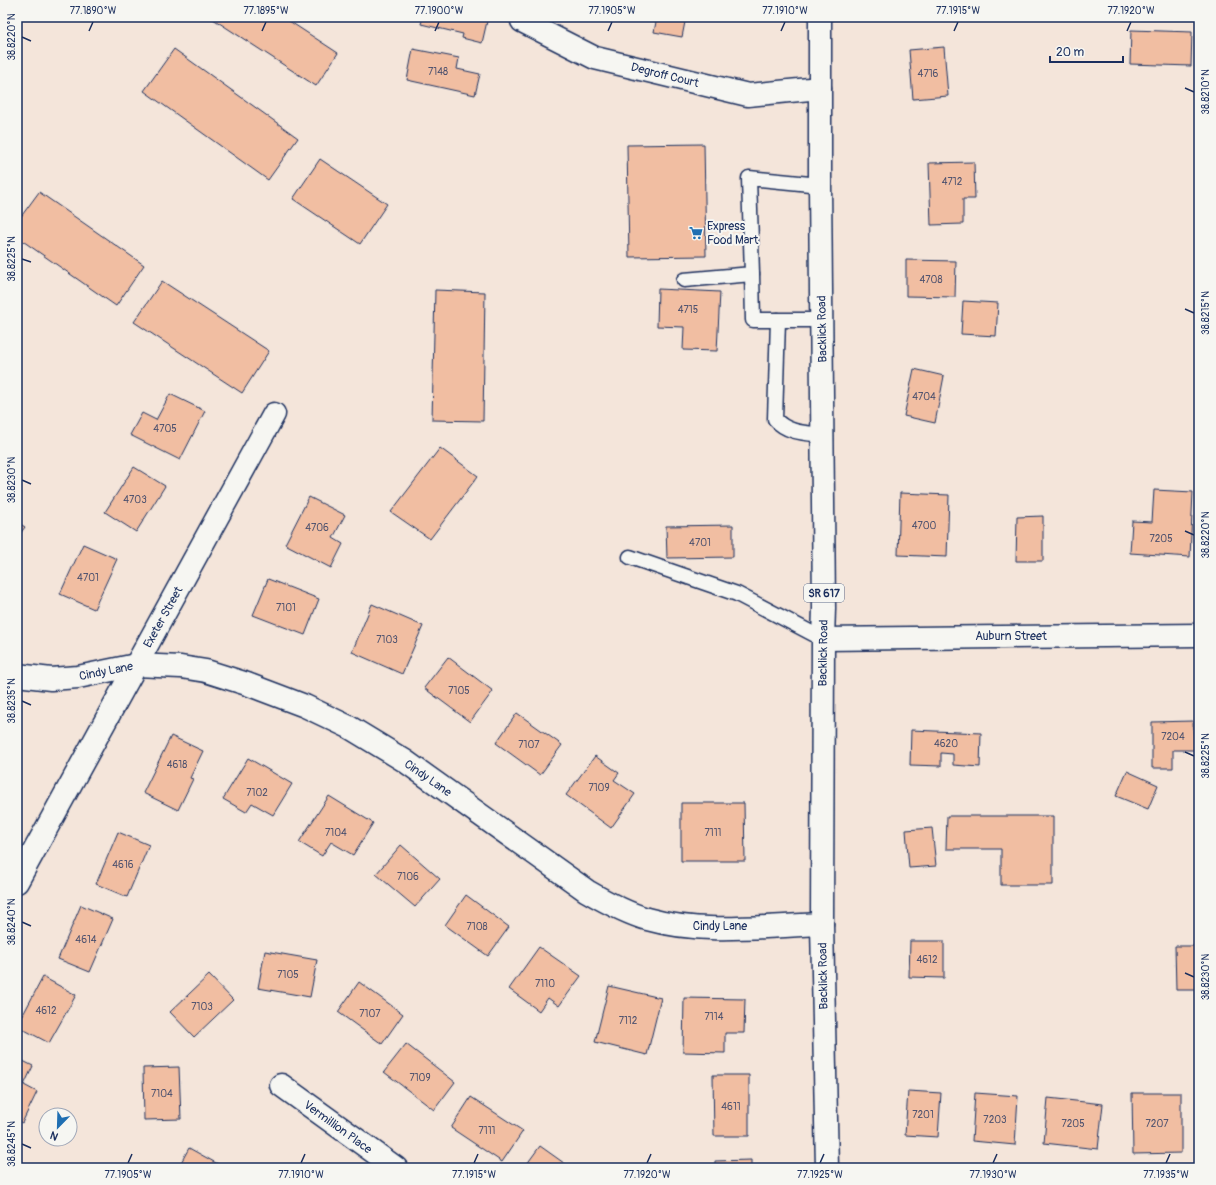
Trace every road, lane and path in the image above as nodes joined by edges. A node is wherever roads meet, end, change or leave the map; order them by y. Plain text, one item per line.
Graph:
1 (523, 17) edge
2 (820, 17) edge
3 (820, 88) junction
4 (820, 185) junction
5 (752, 274) junction
6 (684, 280) dead end
7 (778, 320) junction
8 (822, 320) junction
9 (274, 414) dead end
10 (823, 435) junction
11 (630, 556) dead end
12 (1199, 635) edge
13 (823, 639) junction
14 (136, 665) junction
15 (17, 675) edge
16 (17, 882) edge
17 (822, 924) junction
18 (281, 1085) dead end
19 (396, 1168) edge
20 (827, 1168) edge

1 - 3 street, Degroff Court
2 - 3 street, Backlick Road / SR 617
3 - 4 street, Backlick Road / SR 617
4 - 5 lane
4 - 8 street, Backlick Road / SR 617
5 - 6 lane
5 - 7 lane
7 - 8 lane
7 - 10 lane
8 - 10 street, Backlick Road / SR 617
9 - 14 street, Exeter Street
10 - 13 street, Backlick Road / SR 617
11 - 13 lane
12 - 13 street, Auburn Street
13 - 17 street, Backlick Road / SR 617
14 - 15 street, Cindy Lane
14 - 16 street, Exeter Street
14 - 17 street, Cindy Lane
17 - 20 street, Backlick Road / SR 617
18 - 19 street, Vermillion Place

